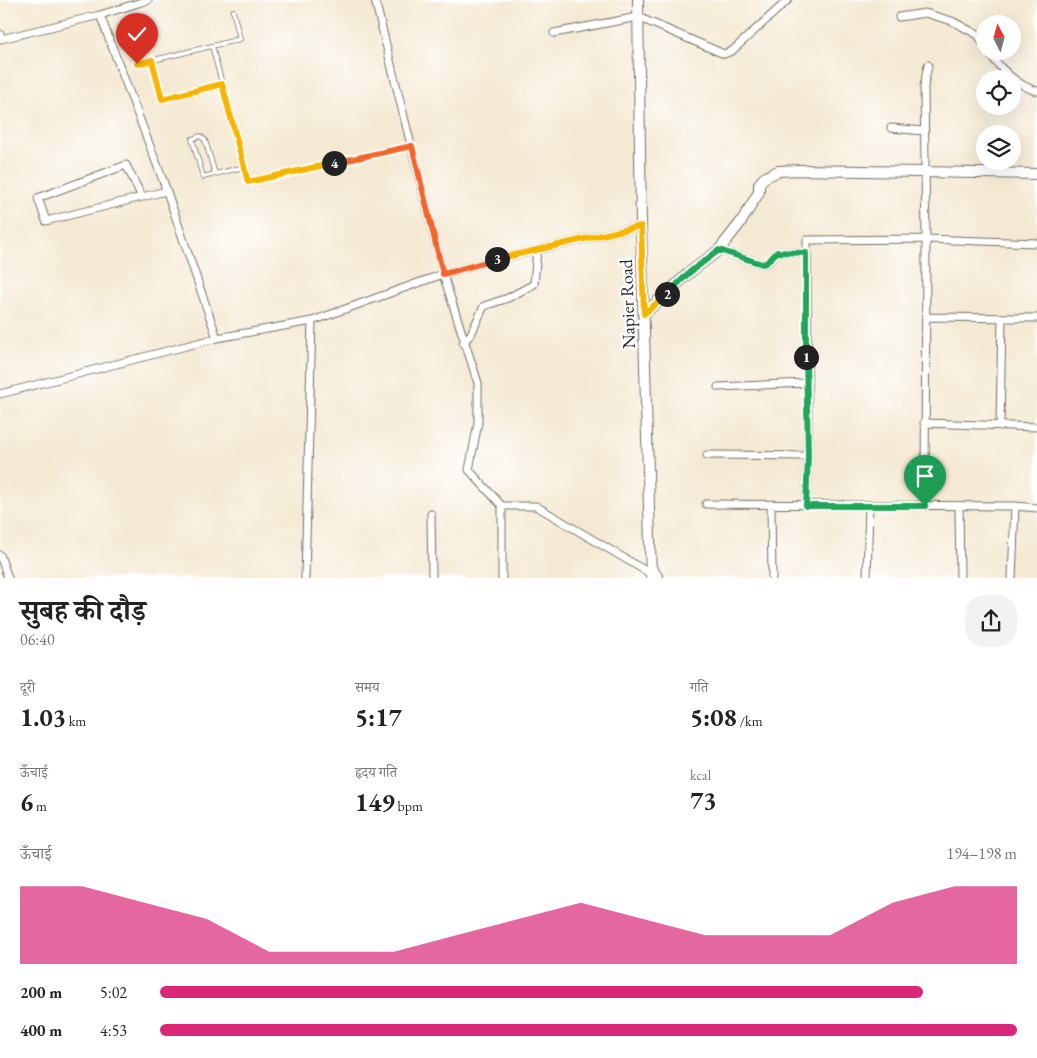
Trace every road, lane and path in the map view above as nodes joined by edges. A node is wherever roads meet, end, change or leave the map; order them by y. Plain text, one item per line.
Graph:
1 (148, 0) edge
2 (375, 0) edge
3 (638, 0) edge
4 (788, 0) edge
5 (233, 11) dead end
6 (100, 14) junction
7 (638, 16) junction
8 (899, 17) dead end
9 (554, 33) dead end
10 (0, 34) edge
11 (976, 34) edge
12 (212, 46) junction
13 (152, 60) junction
14 (995, 60) edge
15 (137, 64) dead end
16 (928, 65) dead end
17 (222, 84) junction
18 (1037, 91) edge
19 (891, 128) dead end
20 (924, 131) junction
21 (412, 146) junction
22 (244, 167) junction
23 (924, 172) junction
24 (215, 174) junction
25 (1037, 174) edge
26 (166, 190) junction
27 (142, 197) junction
28 (641, 226) junction
29 (926, 239) junction
30 (1037, 243) edge
31 (537, 250) junction
32 (719, 250) junction
33 (806, 253) junction
34 (443, 274) junction
35 (644, 314) junction
36 (926, 317) junction
37 (1002, 318) junction
38 (1037, 318) edge
39 (312, 321) junction
40 (217, 338) junction
41 (463, 343) junction
42 (806, 384) junction
43 (718, 387) dead end
44 (0, 394) edge
45 (924, 423) junction
46 (1000, 426) junction
47 (1037, 426) edge
48 (707, 455) dead end
49 (808, 456) junction
50 (706, 504) dead end
51 (771, 505) junction
52 (869, 505) junction
53 (502, 506) junction
54 (806, 506) junction
55 (925, 506) junction
56 (959, 506) junction
57 (1015, 506) junction
58 (1037, 508) edge
59 (431, 514) dead end
60 (0, 555) edge
61 (653, 574) edge
62 (8, 578) edge
63 (304, 578) edge
64 (432, 578) edge
65 (502, 578) edge
66 (772, 578) edge
67 (867, 578) edge
68 (960, 578) edge
69 (1012, 578) edge

1 - 6 street
2 - 21 street
3 - 7 street, Napier Road
4 - 7 street
5 - 12 lane
6 - 10 street
6 - 26 street
7 - 9 street
7 - 28 street, Napier Road
8 - 11 street
12 - 13 lane
12 - 17 lane
13 - 15 lane
13 - 17 lane
14 - 18 street
16 - 20 street
17 - 22 lane
19 - 20 street
20 - 23 street
21 - 22 lane
21 - 34 street
22 - 24 lane
23 - 25 street
23 - 29 street
23 - 32 street
24 - 24 lane
26 - 27 street
26 - 40 street
27 - 27 street
28 - 31 street
28 - 35 street, Napier Road
29 - 30 street
29 - 33 street
29 - 36 street
31 - 34 street
31 - 41 street
32 - 33 street
32 - 35 street
33 - 42 street
34 - 39 street
34 - 41 street
35 - 61 street, Napier Road
36 - 37 street
36 - 45 street
37 - 38 street
37 - 46 street
39 - 40 street
39 - 63 street
40 - 44 street
41 - 53 street
42 - 43 street
42 - 49 street
45 - 46 street
45 - 55 street
46 - 47 street
48 - 49 street
49 - 54 street
50 - 51 street
51 - 54 street
51 - 66 street
52 - 54 street
52 - 55 street
52 - 67 street
53 - 61 street
53 - 65 street
55 - 56 street
56 - 57 street
56 - 68 street
57 - 58 street
57 - 69 street
59 - 64 street
60 - 62 street

